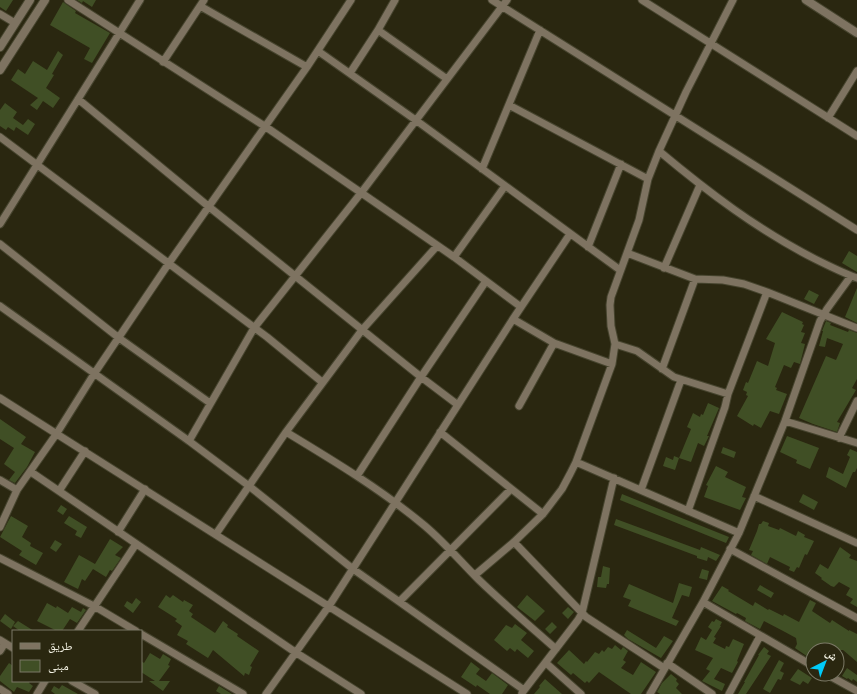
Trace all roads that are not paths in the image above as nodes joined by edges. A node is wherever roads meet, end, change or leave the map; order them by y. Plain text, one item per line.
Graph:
1 (30, 0) edge
2 (45, 0) edge
3 (68, 0) edge
4 (140, 0) edge
5 (351, 0) edge
6 (492, 0) edge
7 (642, 0) edge
8 (733, 0) edge
9 (392, 1) edge
10 (810, 1) edge
11 (202, 3) edge
12 (505, 3) edge
13 (0, 14) edge
14 (15, 23) junction
15 (378, 30) junction
16 (540, 30) junction
17 (857, 33) edge
18 (120, 34) junction
19 (710, 43) junction
20 (0, 47) edge
21 (318, 51) junction
22 (163, 62) junction
23 (307, 67) junction
24 (0, 70) edge
25 (857, 71) edge
26 (350, 73) junction
27 (447, 79) junction
28 (78, 99) junction
29 (509, 105) junction
30 (676, 115) junction
31 (828, 118) junction
32 (417, 121) junction
33 (266, 127) junction
34 (857, 136) edge
35 (0, 137) edge
36 (659, 151) junction
37 (37, 164) junction
38 (621, 164) junction
39 (482, 169) junction
40 (648, 179) junction
41 (700, 185) junction
42 (505, 186) junction
43 (362, 193) junction
44 (208, 206) junction
45 (0, 224) edge
46 (857, 230) edge
47 (570, 234) junction
48 (0, 244) edge
49 (438, 246) junction
50 (588, 247) junction
51 (627, 252) junction
52 (454, 257) junction
53 (169, 263) junction
54 (664, 268) junction
55 (620, 270) junction
56 (296, 276) junction
57 (854, 277) edge
58 (695, 279) junction
59 (486, 281) junction
60 (767, 292) junction
61 (0, 306) edge
62 (521, 307) junction
63 (823, 314) junction
64 (513, 319) junction
65 (254, 328) junction
66 (857, 328) edge
67 (362, 330) junction
68 (119, 338) junction
69 (554, 343) junction
70 (615, 344) junction
71 (612, 364) junction
72 (662, 369) junction
73 (94, 374) junction
74 (421, 377) junction
75 (681, 380) junction
76 (322, 382) junction
77 (728, 394) junction
78 (0, 398) edge
79 (857, 401) edge
80 (210, 402) junction
81 (458, 405) junction
82 (519, 406) dead end
83 (785, 420) junction
84 (286, 432) junction
85 (440, 432) junction
86 (57, 433) junction
87 (839, 438) junction
88 (189, 440) junction
89 (857, 443) edge
90 (85, 451) junction
91 (576, 462) junction
92 (31, 472) junction
93 (357, 476) junction
94 (614, 478) junction
95 (0, 480) edge
96 (250, 486) junction
97 (145, 489) junction
98 (511, 489) junction
99 (17, 490) junction
100 (641, 490) junction
101 (59, 491) junction
102 (754, 496) junction
103 (396, 503) junction
104 (688, 511) junction
105 (543, 514) junction
106 (0, 527) edge
107 (118, 532) junction
108 (738, 533) junction
109 (216, 534) junction
110 (514, 542) junction
111 (857, 543) edge
112 (136, 544) junction
113 (451, 549) junction
114 (730, 549) junction
115 (0, 558) edge
116 (353, 569) junction
117 (475, 575) junction
118 (400, 601) junction
119 (703, 602) junction
120 (94, 606) junction
121 (329, 606) junction
122 (582, 613) junction
123 (857, 618) edge
124 (79, 630) edge
125 (134, 630) edge
126 (142, 635) edge
127 (760, 636) junction
128 (3, 642) edge
129 (12, 647) edge
130 (556, 649) junction
131 (0, 651) edge
132 (296, 652) junction
133 (805, 661) edge
134 (546, 663) junction
135 (666, 666) junction
136 (44, 682) edge
137 (74, 682) edge
138 (841, 682) edge
139 (0, 689) edge
140 (857, 691) edge
141 (523, 692) edge
142 (8, 694) edge
143 (37, 694) edge
144 (95, 694) edge
145 (243, 694) edge
146 (266, 694) edge
147 (361, 694) edge
148 (465, 694) edge
149 (581, 694) edge
150 (650, 694) edge
151 (712, 694) edge
152 (729, 694) edge

1 - 14 street
2 - 24 street
3 - 18 street
4 - 18 street
5 - 21 street
6 - 12 street
7 - 19 street
8 - 19 street
9 - 15 street
10 - 17 street
11 - 22 street
11 - 23 street
12 - 16 street
12 - 27 street
13 - 14 street
14 - 20 street
15 - 26 street
15 - 27 street
16 - 29 street
16 - 30 street
18 - 22 street
18 - 28 street
19 - 30 street
19 - 31 street
21 - 23 street
21 - 26 street
22 - 33 street
23 - 33 street
25 - 31 street
26 - 32 street
27 - 32 street
28 - 37 street
28 - 44 street
29 - 38 street
29 - 39 street
30 - 36 street
30 - 46 street
31 - 34 street
32 - 39 street
32 - 43 street
33 - 43 street
33 - 44 street
35 - 37 street
36 - 40 street
36 - 41 street
37 - 45 street
37 - 53 street
38 - 40 street
38 - 50 street
39 - 42 street
40 - 51 street
41 - 54 street
41 - 57 street
42 - 47 street
42 - 52 street
43 - 49 street
43 - 56 street
44 - 53 street
44 - 56 street
47 - 50 street
47 - 62 street
48 - 68 street
49 - 52 street
49 - 67 street
50 - 55 street
51 - 54 street
51 - 55 street
52 - 59 street
53 - 65 street
53 - 68 street
54 - 58 street
55 - 70 street
56 - 65 street
56 - 67 street
57 - 63 street
58 - 60 street
58 - 72 street
59 - 62 street
59 - 74 street
60 - 63 street
60 - 77 street
61 - 73 street
62 - 64 street
63 - 66 street
63 - 83 street
64 - 69 street
64 - 81 street
65 - 76 street
65 - 80 street
67 - 74 street
67 - 76 street
68 - 73 street
68 - 80 street
69 - 71 street
69 - 82 street
70 - 71 street
70 - 72 street
71 - 91 street
72 - 75 street
73 - 86 street
73 - 88 street
74 - 81 street
74 - 93 street
75 - 77 street
75 - 100 street
76 - 84 street
77 - 104 street
78 - 86 street
79 - 87 street
80 - 88 street
81 - 85 street
83 - 87 street
83 - 102 street
84 - 93 street
84 - 96 street
85 - 98 street
85 - 103 street
86 - 90 street
86 - 92 street
87 - 89 street
88 - 96 street
90 - 97 street
90 - 101 street
91 - 94 street
91 - 105 street
92 - 99 street
92 - 101 street
93 - 103 street
94 - 100 street
94 - 122 street
95 - 99 street
96 - 109 street
96 - 116 street
97 - 107 street
97 - 109 street
98 - 105 street
98 - 113 street
99 - 106 street
100 - 104 street
101 - 107 street
102 - 108 street
102 - 111 street
103 - 113 street
103 - 116 street
104 - 108 street
105 - 110 street
107 - 112 street
108 - 114 street
109 - 121 street
110 - 117 street
110 - 122 street
112 - 120 street
112 - 132 street
113 - 117 street
113 - 118 street
114 - 119 street
114 - 123 street
115 - 120 street
116 - 118 street
116 - 121 street
117 - 130 street
118 - 141 street
119 - 127 street
119 - 135 street
120 - 124 street
120 - 125 street
121 - 132 street
121 - 148 street
122 - 130 street
122 - 135 street
126 - 145 street
127 - 133 street
127 - 152 street
128 - 129 street
128 - 131 street
130 - 134 street
132 - 146 street
132 - 147 street
134 - 141 street
134 - 149 street
135 - 150 street
135 - 151 street
136 - 143 street
137 - 144 street
138 - 140 street
139 - 142 street

